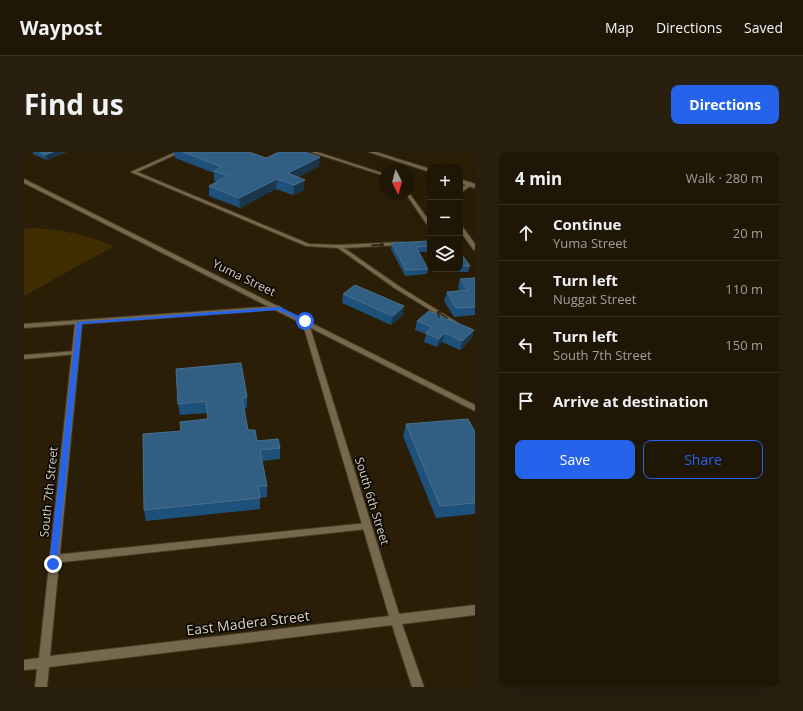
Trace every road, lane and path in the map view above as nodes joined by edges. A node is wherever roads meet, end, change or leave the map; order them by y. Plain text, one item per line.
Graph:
1 (179, 152) edge
2 (313, 152) edge
3 (371, 152) edge
4 (427, 170) edge
5 (379, 173) edge
6 (24, 181) edge
7 (472, 185) edge
8 (463, 190) edge
9 (412, 200) edge
10 (427, 221) edge
11 (463, 231) edge
12 (407, 243) edge
13 (339, 247) junction
14 (475, 248) edge
15 (280, 308) junction
16 (305, 321) junction
17 (79, 323) junction
18 (24, 326) edge
19 (462, 328) edge
20 (75, 353) junction
21 (24, 357) edge
22 (475, 408) edge
23 (367, 526) junction
24 (54, 559) junction
25 (475, 610) edge
26 (395, 619) junction
27 (43, 662) junction
28 (24, 664) edge
29 (41, 687) edge
30 (418, 687) edge

1 - 13 lane
2 - 5 lane
3 - 4 street
6 - 15 street, Yuma Street
7 - 8 street
9 - 10 lane
11 - 14 street
13 -> 12 lane
19 -> 13 lane
15 - 16 street, Yuma Street
15 - 17 street
16 - 22 street, Yuma Street
16 - 23 street, South 6th Street
17 - 18 street
17 - 20 street, South 7th Street
20 - 21 lane
20 - 24 street, South 7th Street
23 - 24 lane
23 - 26 street, South 6th Street
24 - 27 street, South 7th Street
25 - 26 street, East Madera Street
26 - 27 street, East Madera Street
26 - 30 street, South 6th Street
27 - 28 street, East Madera Street
27 - 29 street, South 7th Street

